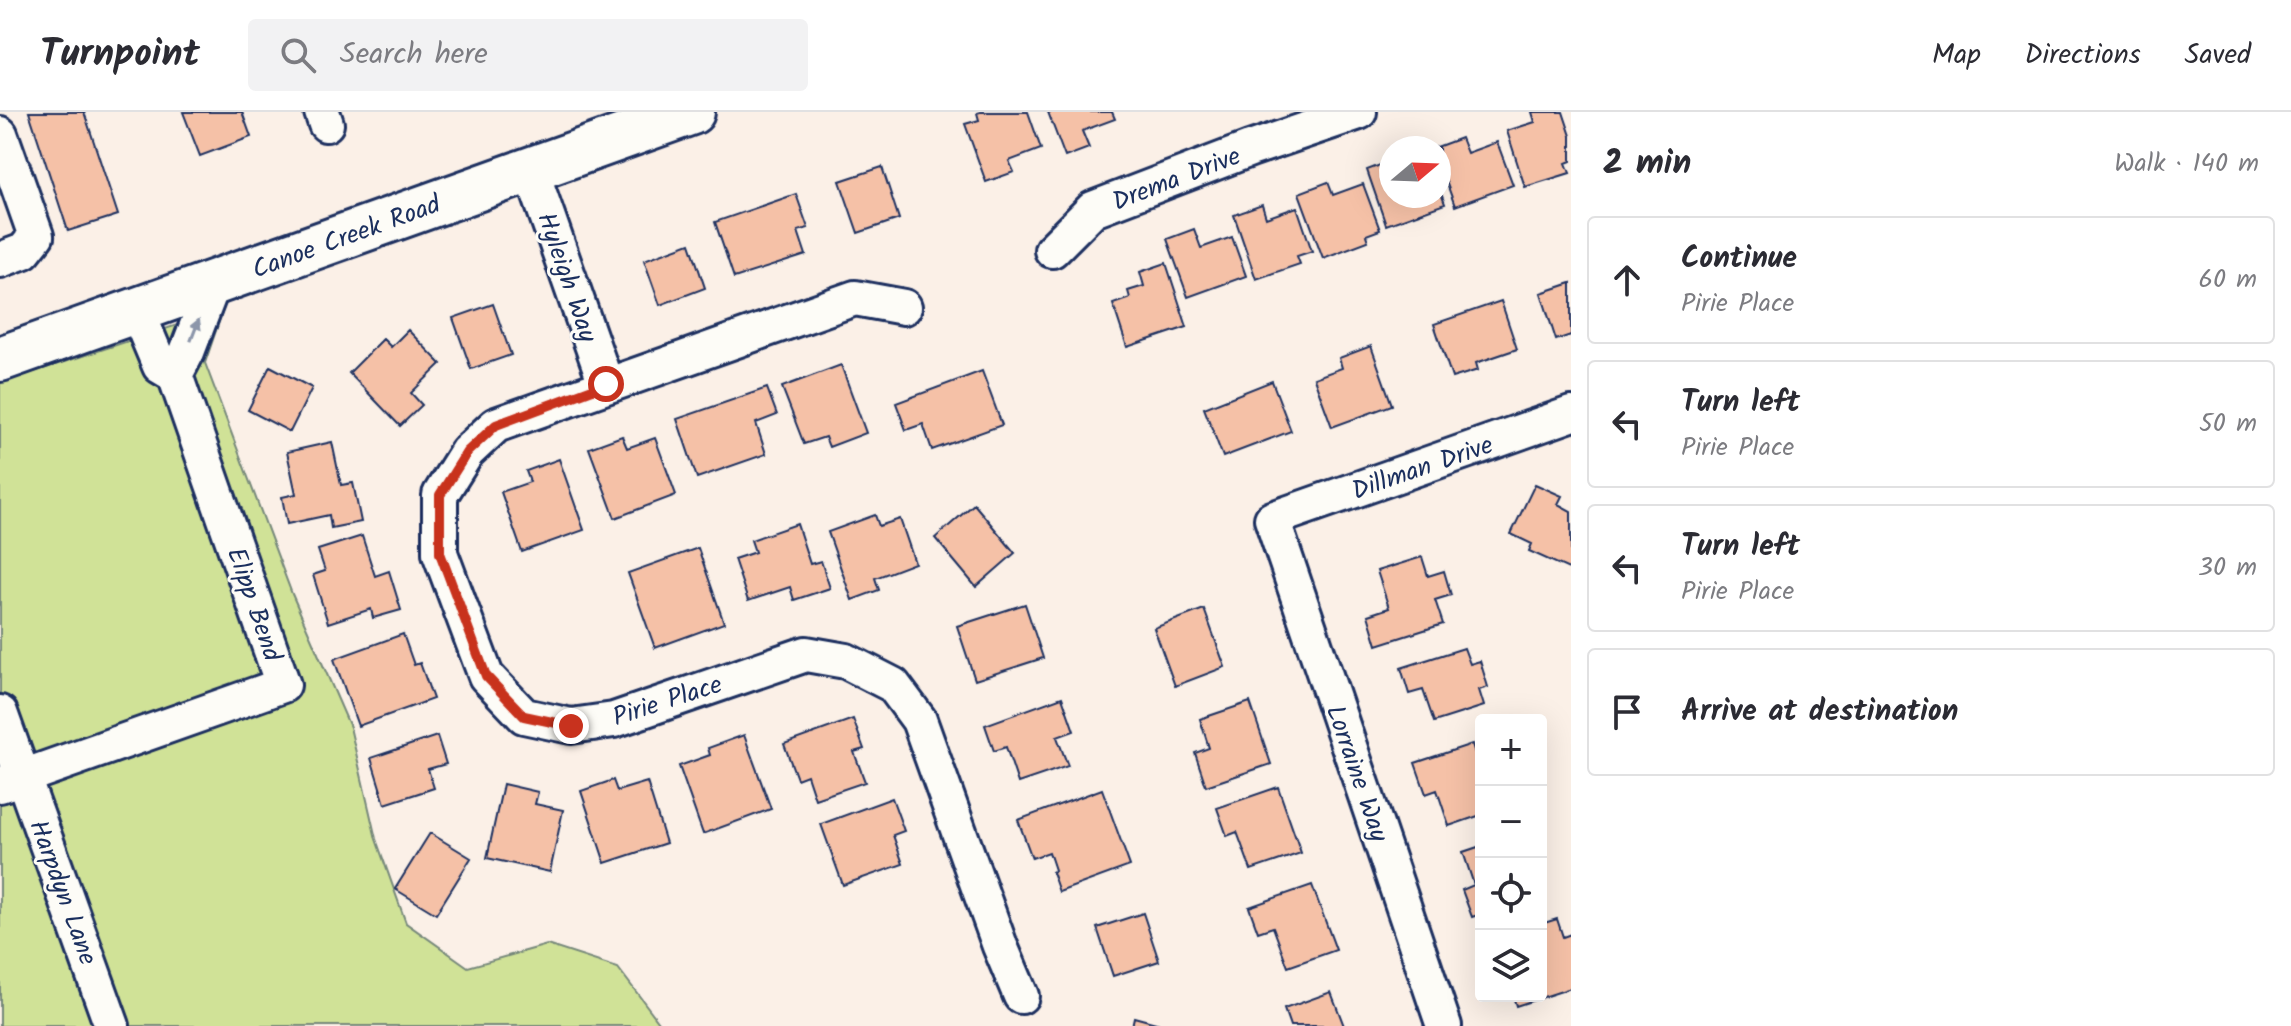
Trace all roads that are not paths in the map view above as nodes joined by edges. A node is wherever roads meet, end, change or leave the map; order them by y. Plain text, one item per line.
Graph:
1 (692, 112) edge
2 (1359, 112) edge
3 (0, 134) edge
4 (531, 170) junction
5 (1052, 250) dead end
6 (0, 260) edge
7 (213, 284) junction
8 (904, 307) dead end
9 (137, 311) junction
10 (0, 359) edge
11 (175, 375) junction
12 (606, 384) junction
13 (1571, 414) edge
14 (1272, 519) joint
15 (0, 713) edge
16 (11, 781) edge
17 (1021, 996) dead end
18 (112, 1026) edge
19 (1444, 1026) edge

1 - 4 main road, Canoe Creek Road
2 - 5 street, Drema Drive
3 - 6 street
4 - 7 main road, Canoe Creek Road
4 - 12 street, Hyleigh Way
7 - 9 main road, Canoe Creek Road
11 -> 7 street
8 - 12 street, Pirie Place
9 - 10 main road, Canoe Creek Road
9 - 11 street, Elipp Bend
11 - 16 street, Elipp Bend
12 - 17 street, Pirie Place
13 - 14 street, Dillman Drive
14 - 19 street, Lorraine Way
15 - 16 street, Harpdyn Lane
16 - 18 street, Harpdyn Lane

